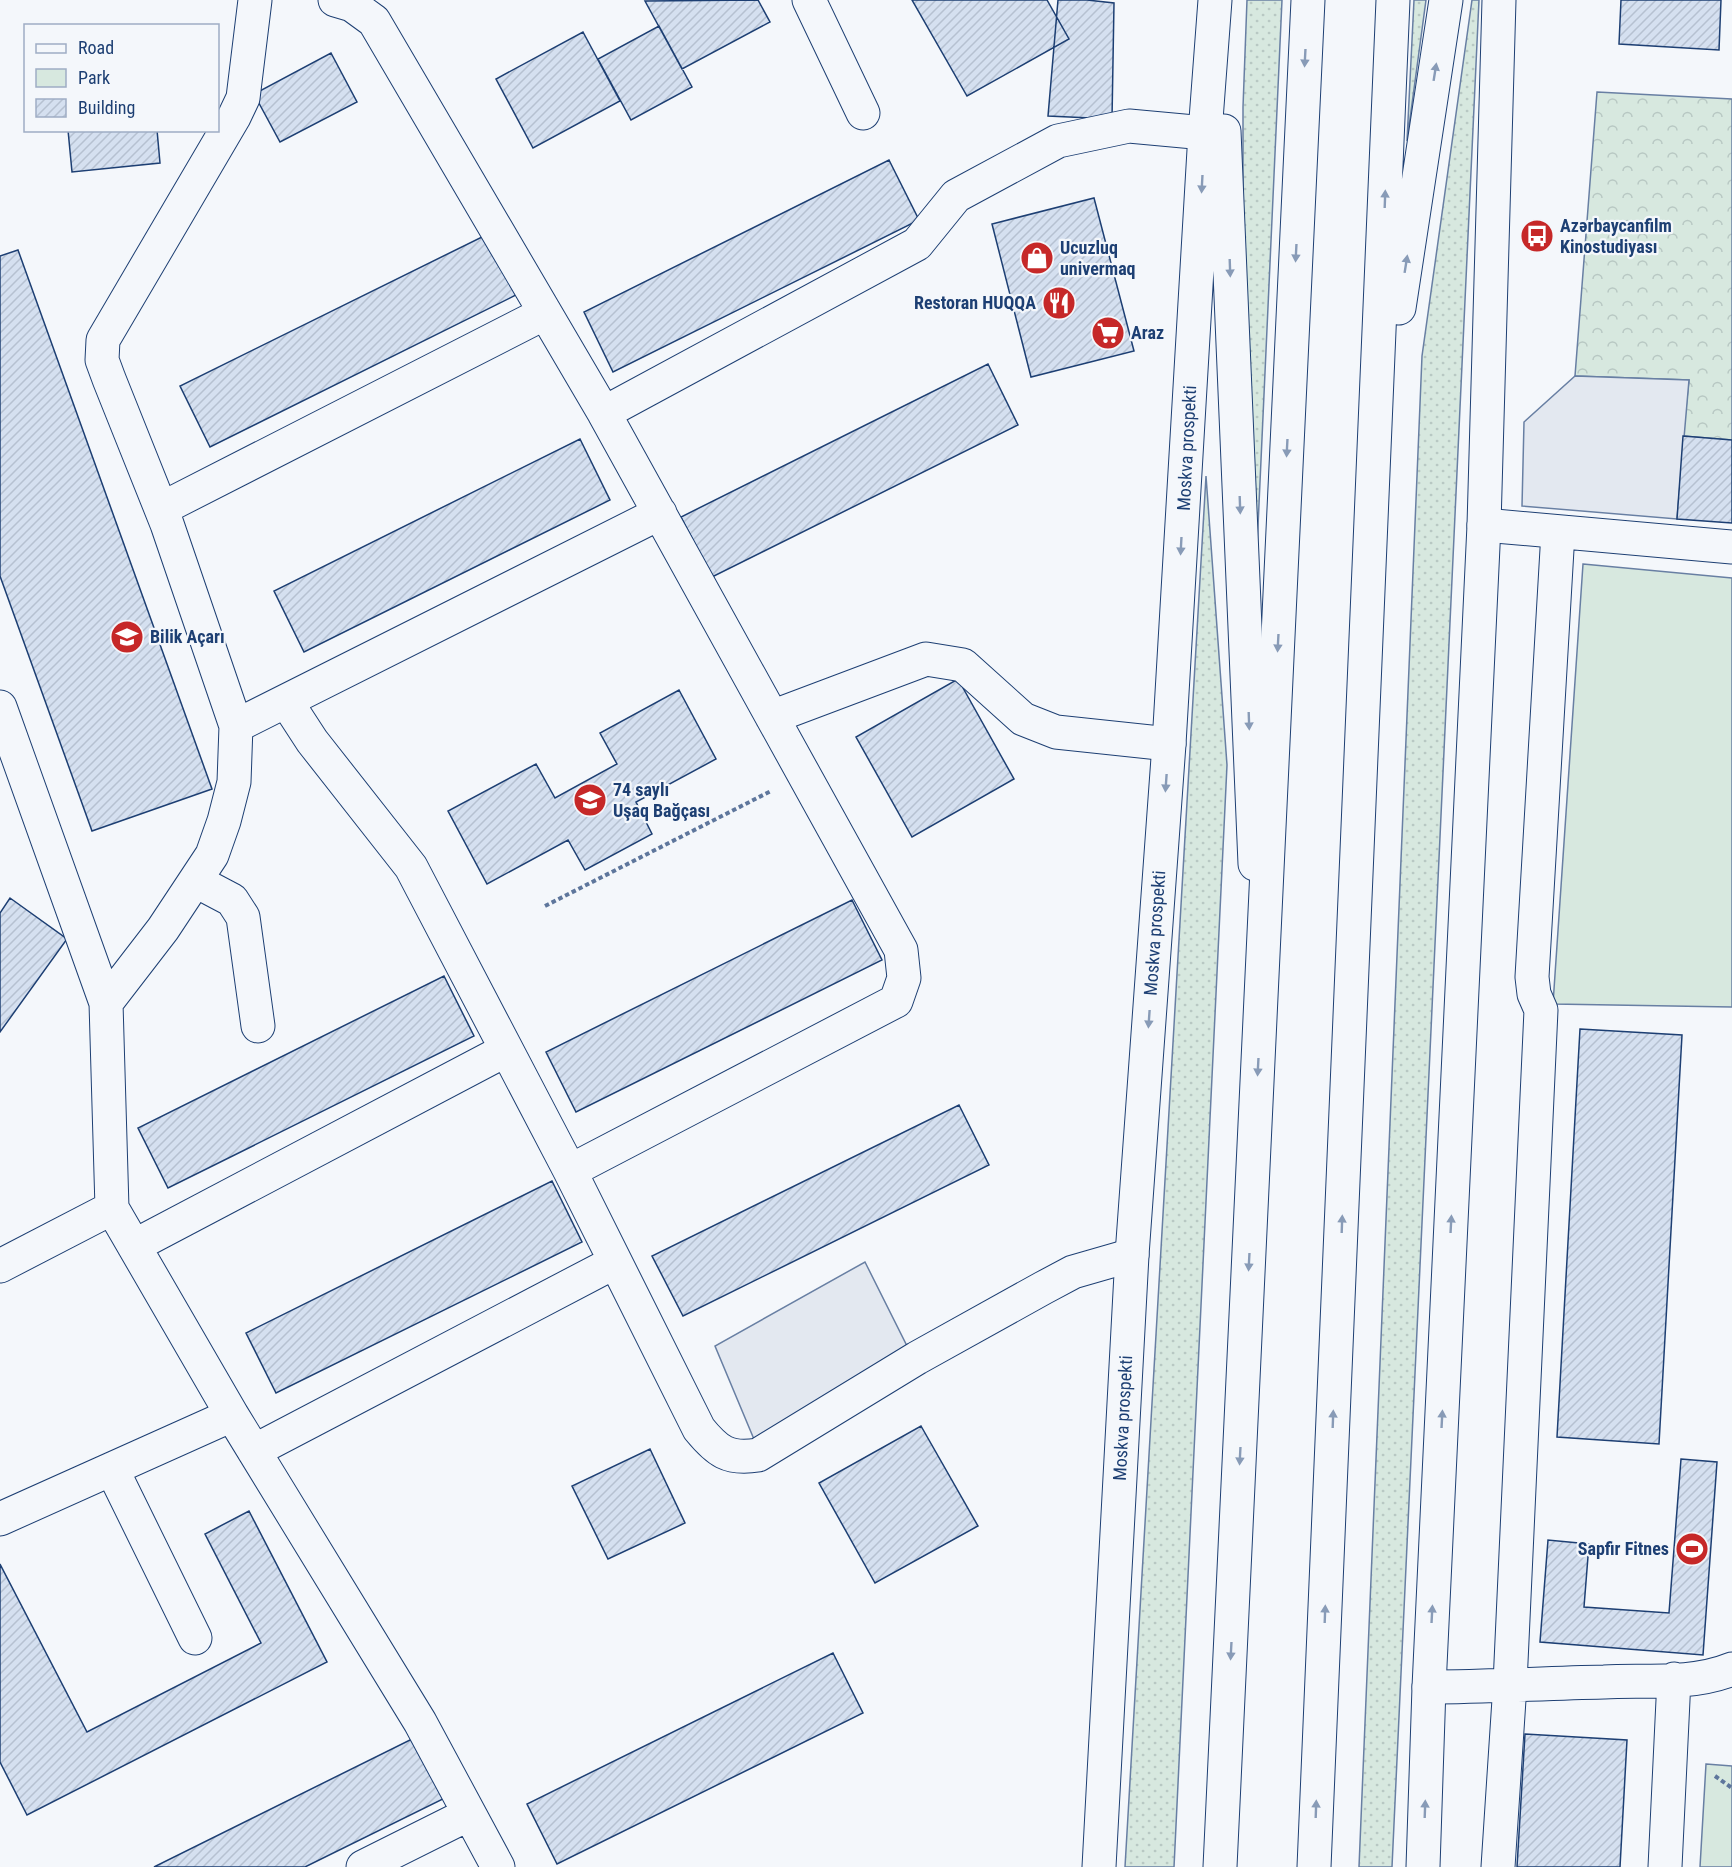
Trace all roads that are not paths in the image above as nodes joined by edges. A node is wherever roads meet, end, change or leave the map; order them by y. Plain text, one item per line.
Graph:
1 (255, 0) edge
2 (335, 0) edge
3 (809, 0) edge
4 (1217, 0) edge
5 (1308, 0) edge
6 (1393, 0) edge
7 (1446, 0) edge
8 (1499, 0) edge
9 (863, 113) dead end
10 (1205, 133) junction
11 (545, 313) junction
12 (604, 413) junction
13 (1375, 467) junction
14 (161, 509) junction
15 (660, 513) junction
16 (1484, 525) junction
17 (1558, 532) junction
18 (1732, 547) edge
19 (286, 701) junction
20 (0, 706) edge
21 (772, 717) junction
22 (236, 726) junction
23 (1169, 744) junction
24 (196, 881) junction
25 (106, 1003) junction
26 (1261, 1008) junction
27 (258, 1026) dead end
28 (506, 1050) junction
29 (570, 1171) junction
30 (112, 1208) junction
31 (134, 1246) junction
32 (1132, 1255) junction
33 (615, 1262) junction
34 (0, 1266) edge
35 (232, 1414) junction
36 (254, 1451) junction
37 (112, 1469) junction
38 (0, 1519) edge
39 (195, 1638) dead end
40 (1732, 1669) edge
41 (1674, 1679) junction
42 (1510, 1684) junction
43 (1429, 1687) junction
44 (469, 1814) junction
45 (363, 1867) edge
46 (498, 1867) edge
47 (1099, 1867) edge
48 (1220, 1867) edge
49 (1314, 1867) edge
50 (1423, 1867) edge
51 (1498, 1867) edge
52 (1665, 1867) edge

1 - 14 main road
2 - 11 main road
3 - 9 main road
4 - 10 main road, Moskva prospekti
4 -> 26 main road
5 -> 26 main road
13 -> 6 main road
13 -> 7 main road
8 - 16 main road
10 - 12 main road
10 -> 23 main road, Moskva prospekti
11 - 12 main road
11 - 14 main road
12 - 15 main road
49 -> 13 main road
14 - 22 main road
15 - 19 main road
15 - 21 main road
16 - 17 main road
43 -> 16 main road
17 - 18 main road
17 - 42 main road
19 - 22 main road
19 - 28 main road
20 - 25 main road
21 - 23 main road
21 - 29 main road
22 - 24 main road
23 -> 32 main road, Moskva prospekti
24 - 25 main road
24 - 27 main road
25 - 30 main road
26 -> 48 main road
28 - 29 main road
28 - 31 main road
29 - 33 main road
30 - 31 main road
30 - 34 main road
31 - 35 main road
32 - 33 main road
32 - 47 main road, Moskva prospekti
33 - 36 main road
35 - 36 main road
35 - 37 main road
36 - 44 main road
37 - 38 main road
37 - 39 main road
40 - 41 main road
41 - 42 main road
41 - 52 main road
42 - 43 main road
42 - 51 main road
50 -> 43 main road
44 - 45 main road
44 - 46 main road

